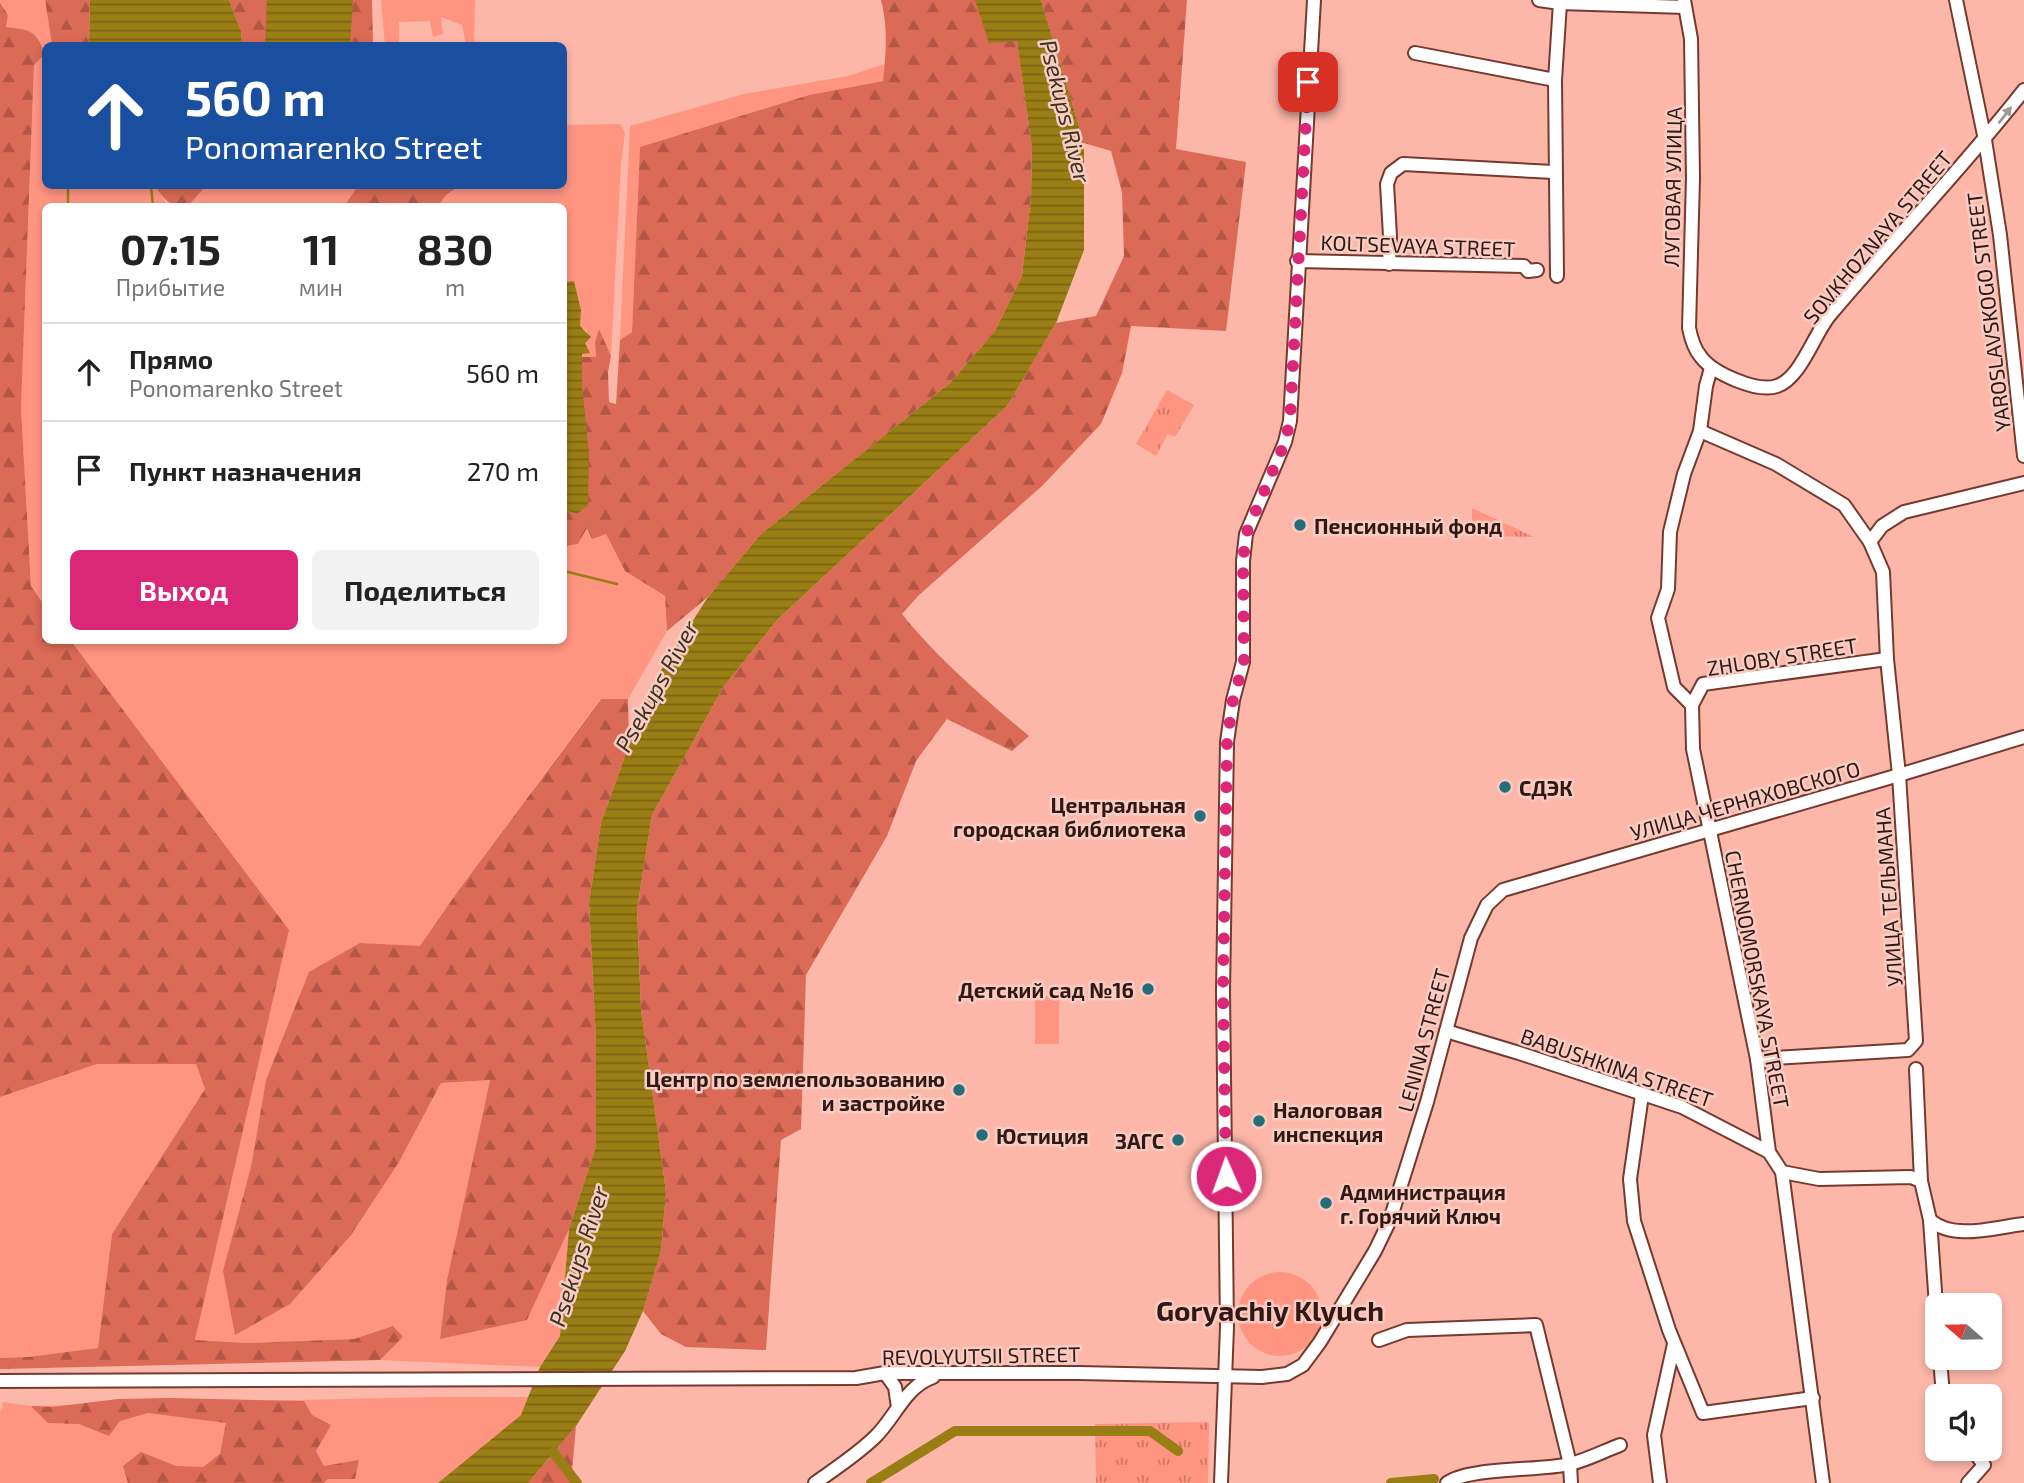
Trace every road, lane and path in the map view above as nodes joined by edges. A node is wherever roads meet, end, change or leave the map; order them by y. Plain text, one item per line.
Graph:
1 (1314, 0) edge
2 (1539, 0) edge
3 (1956, 0) edge
4 (1560, 3) junction
5 (1684, 4) edge
6 (1415, 53) dead end
7 (1555, 80) junction
8 (2024, 90) edge
9 (1985, 140) junction
10 (1554, 172) junction
11 (1297, 261) junction
12 (1389, 264) junction
13 (1537, 271) dead end
14 (1557, 276) dead end
15 (1711, 368) junction
16 (1700, 431) junction
17 (2023, 433) edge
18 (2024, 456) edge
19 (2024, 484) edge
20 (1870, 542) junction
21 (1887, 659) junction
22 (1692, 705) junction
23 (2024, 737) edge
24 (1899, 775) junction
25 (1711, 829) junction
26 (1484, 910) joint
27 (1446, 1031) junction
28 (1756, 1059) junction
29 (1916, 1069) dead end
30 (1642, 1095) junction
31 (1769, 1152) junction
32 (1782, 1172) junction
33 (1921, 1181) junction
34 (1930, 1220) junction
35 (2024, 1224) edge
36 (1935, 1293) edge
37 (1379, 1340) dead end
38 (1674, 1344) junction
39 (1303, 1365) joint
40 (885, 1373) junction
41 (942, 1375) junction
42 (1226, 1376) junction
43 (0, 1381) edge
44 (1813, 1398) junction
45 (898, 1407) junction
46 (1620, 1445) dead end
47 (1981, 1461) edge
48 (1570, 1464) junction
49 (815, 1483) edge
50 (1222, 1483) edge
51 (1447, 1483) edge
52 (1571, 1483) edge
53 (1660, 1483) edge
54 (1823, 1483) edge
55 (1968, 1483) edge

1 - 11 street
2 - 4 street
3 - 9 street, YAROSLAVSKOGO STREET
4 - 5 street
4 - 7 street
5 - 15 street, ЛУГОВАЯ УЛИЦА
6 - 7 street
7 - 10 street
9 -> 8 street, SOVKHOZNAYA STREET
9 - 15 street, SOVKHOZNAYA STREET
9 - 17 street, YAROSLAVSKOGO STREET
10 - 12 street
10 - 14 street
11 - 12 street, KOLTSEVAYA STREET
11 - 42 street
12 - 13 street, KOLTSEVAYA STREET
15 - 16 street
16 - 20 street, УЛИЦА ТЕЛЬМАНА
16 - 22 street
17 - 18 street, YAROSLAVSKOGO STREET
19 - 20 street
20 - 21 street, УЛИЦА ТЕЛЬМАНА
21 - 22 street, ZHLOBY STREET
21 - 24 street, УЛИЦА ТЕЛЬМАНА
22 - 25 street, CHERNOMORSKAYA STREET
23 - 24 street, УЛИЦА ЧЕРНЯХОВСКОГО
24 - 25 street, УЛИЦА ЧЕРНЯХОВСКОГО
24 - 28 street, УЛИЦА ТЕЛЬМАНА
25 - 26 street, УЛИЦА ЧЕРНЯХОВСКОГО
25 - 28 street, CHERNOMORSKAYA STREET
26 - 27 street, LENINA STREET
27 - 30 street, BABUSHKINA STREET
27 - 39 street, LENINA STREET
28 - 31 street, CHERNOMORSKAYA STREET
29 - 33 street
30 - 31 street, BABUSHKINA STREET
30 - 38 street
31 - 32 street, CHERNOMORSKAYA STREET
32 - 33 street
32 - 44 street, CHERNOMORSKAYA STREET
33 - 34 street
34 - 35 street
34 - 36 street
37 - 48 street
38 - 44 street
38 - 53 street
39 - 42 street, REVOLYUTSII STREET
40 - 41 street, REVOLYUTSII STREET
40 - 43 street, REVOLYUTSII STREET
40 - 45 street
41 - 42 street, REVOLYUTSII STREET
41 - 45 street
42 - 50 street
44 - 54 street, CHERNOMORSKAYA STREET
45 - 49 street
46 - 48 street
47 - 55 street
48 - 51 street
48 - 52 street

